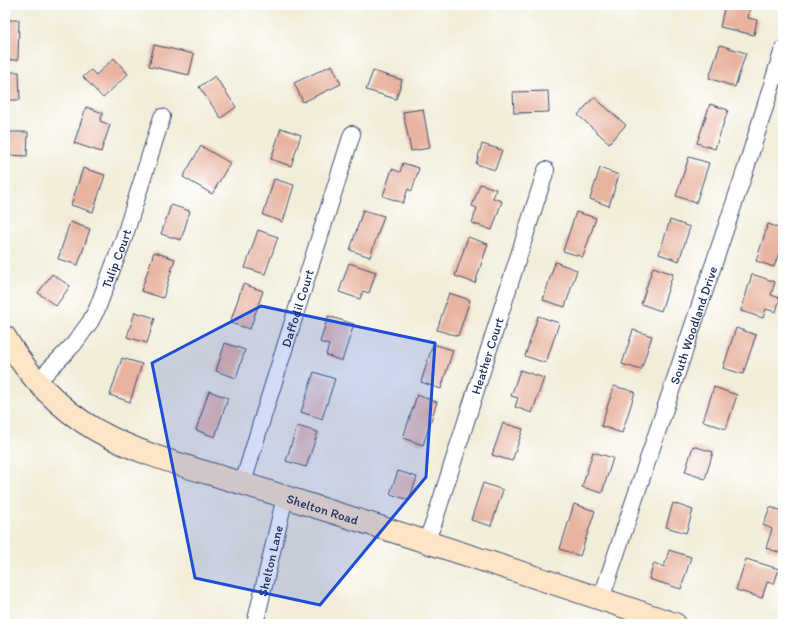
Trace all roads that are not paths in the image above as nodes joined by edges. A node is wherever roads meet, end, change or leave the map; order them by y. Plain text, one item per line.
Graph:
1 (783, 49) edge
2 (162, 117) dead end
3 (352, 134) dead end
4 (546, 170) dead end
5 (5, 337) edge
6 (37, 382) junction
7 (243, 483) junction
8 (285, 497) junction
9 (426, 541) junction
10 (601, 599) junction
11 (255, 624) edge
12 (675, 624) edge

1 - 10 street, South Woodland Drive
2 - 6 street, Tulip Court
3 - 7 street, Daffodil Court
4 - 9 street, Heather Court
5 - 6 street, Shelton Road
6 - 7 street, Shelton Road
7 - 8 street, Shelton Road
8 - 9 street, Shelton Road
8 - 11 street, Shelton Lane
9 - 10 street, Shelton Road
10 - 12 street, Shelton Road

